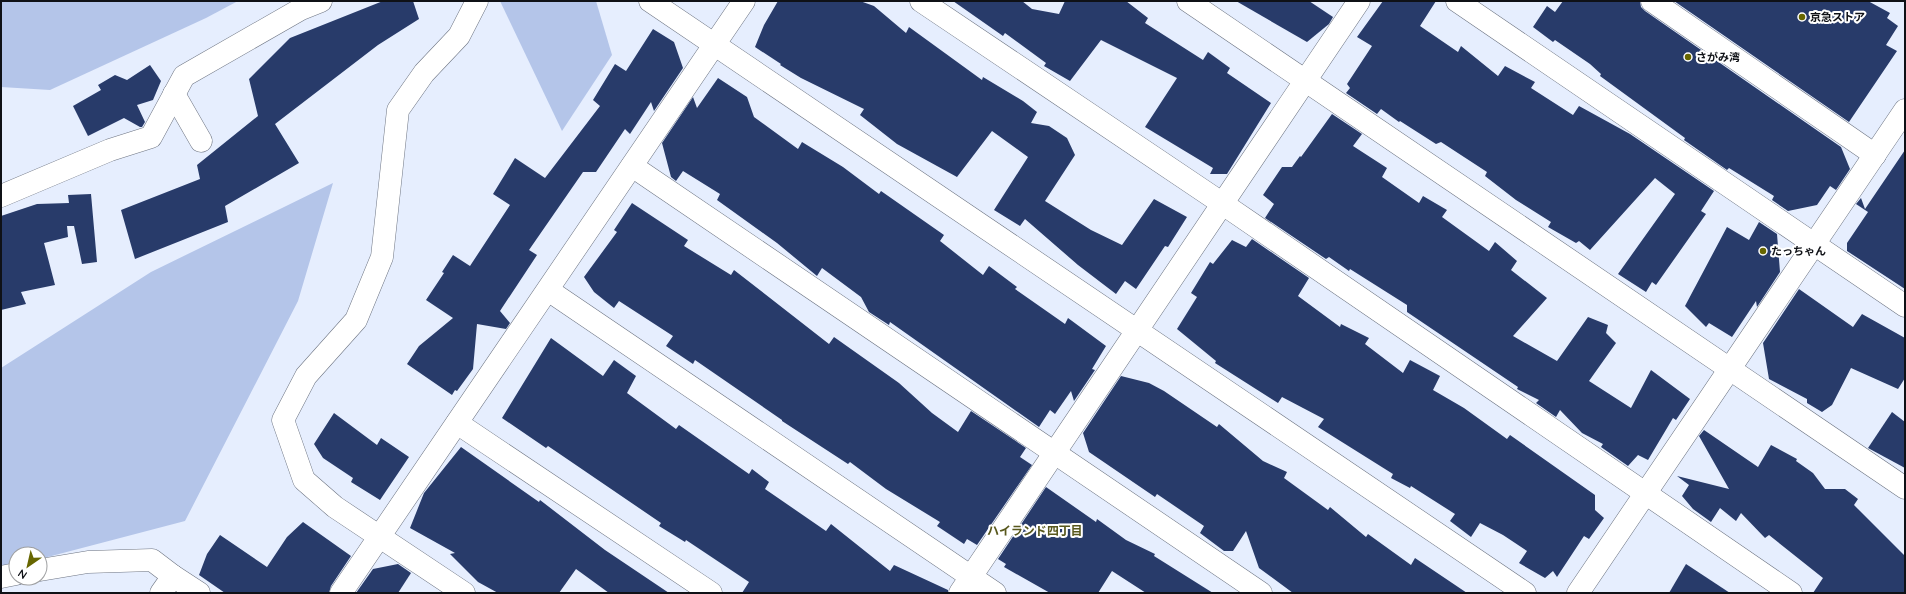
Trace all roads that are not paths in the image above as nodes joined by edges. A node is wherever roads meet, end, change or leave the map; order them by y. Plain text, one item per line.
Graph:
1 (321, 1) edge
2 (477, 1) edge
3 (650, 1) edge
4 (744, 1) edge
5 (921, 1) edge
6 (1188, 1) edge
7 (1359, 1) edge
8 (1457, 1) edge
9 (1652, 1) edge
10 (715, 45) junction
11 (1305, 81) junction
12 (174, 94) junction
13 (1905, 110) edge
14 (201, 141) dead end
15 (1875, 154) junction
16 (632, 166) junction
17 (1, 196) edge
18 (1223, 204) junction
19 (1814, 245) junction
20 (548, 290) junction
21 (1905, 306) edge
22 (1137, 331) junction
23 (1730, 369) junction
24 (457, 423) junction
25 (1055, 453) junction
26 (1905, 488) edge
27 (1644, 494) junction
28 (380, 536) junction
29 (48, 569) edge
30 (167, 584) edge
31 (966, 585) edge
32 (199, 593) edge
33 (341, 593) edge
34 (464, 593) edge
35 (711, 593) edge
36 (995, 593) edge
37 (1261, 593) edge
38 (1525, 593) edge
39 (1578, 593) edge
40 (1791, 593) edge

1 - 12 street
2 - 28 street
3 - 10 street
4 - 10 street
5 - 18 street
6 - 11 street
7 - 11 street
8 - 19 street
9 - 15 street
10 - 16 street
10 - 22 street
11 - 18 street
11 - 23 street
12 - 14 street
12 - 17 street
13 - 15 street
15 - 19 street
16 - 20 street
16 - 25 street
18 - 22 street
18 - 27 street
19 - 21 street
19 - 23 street
20 - 24 street
20 - 31 street
22 - 25 street
22 - 38 street
23 - 26 street
23 - 27 street
24 - 28 street
24 - 35 street
25 - 31 street
25 - 37 street
27 - 39 street
27 - 40 street
28 - 33 street
28 - 34 street
29 - 30 street
30 - 32 street
31 - 36 street

